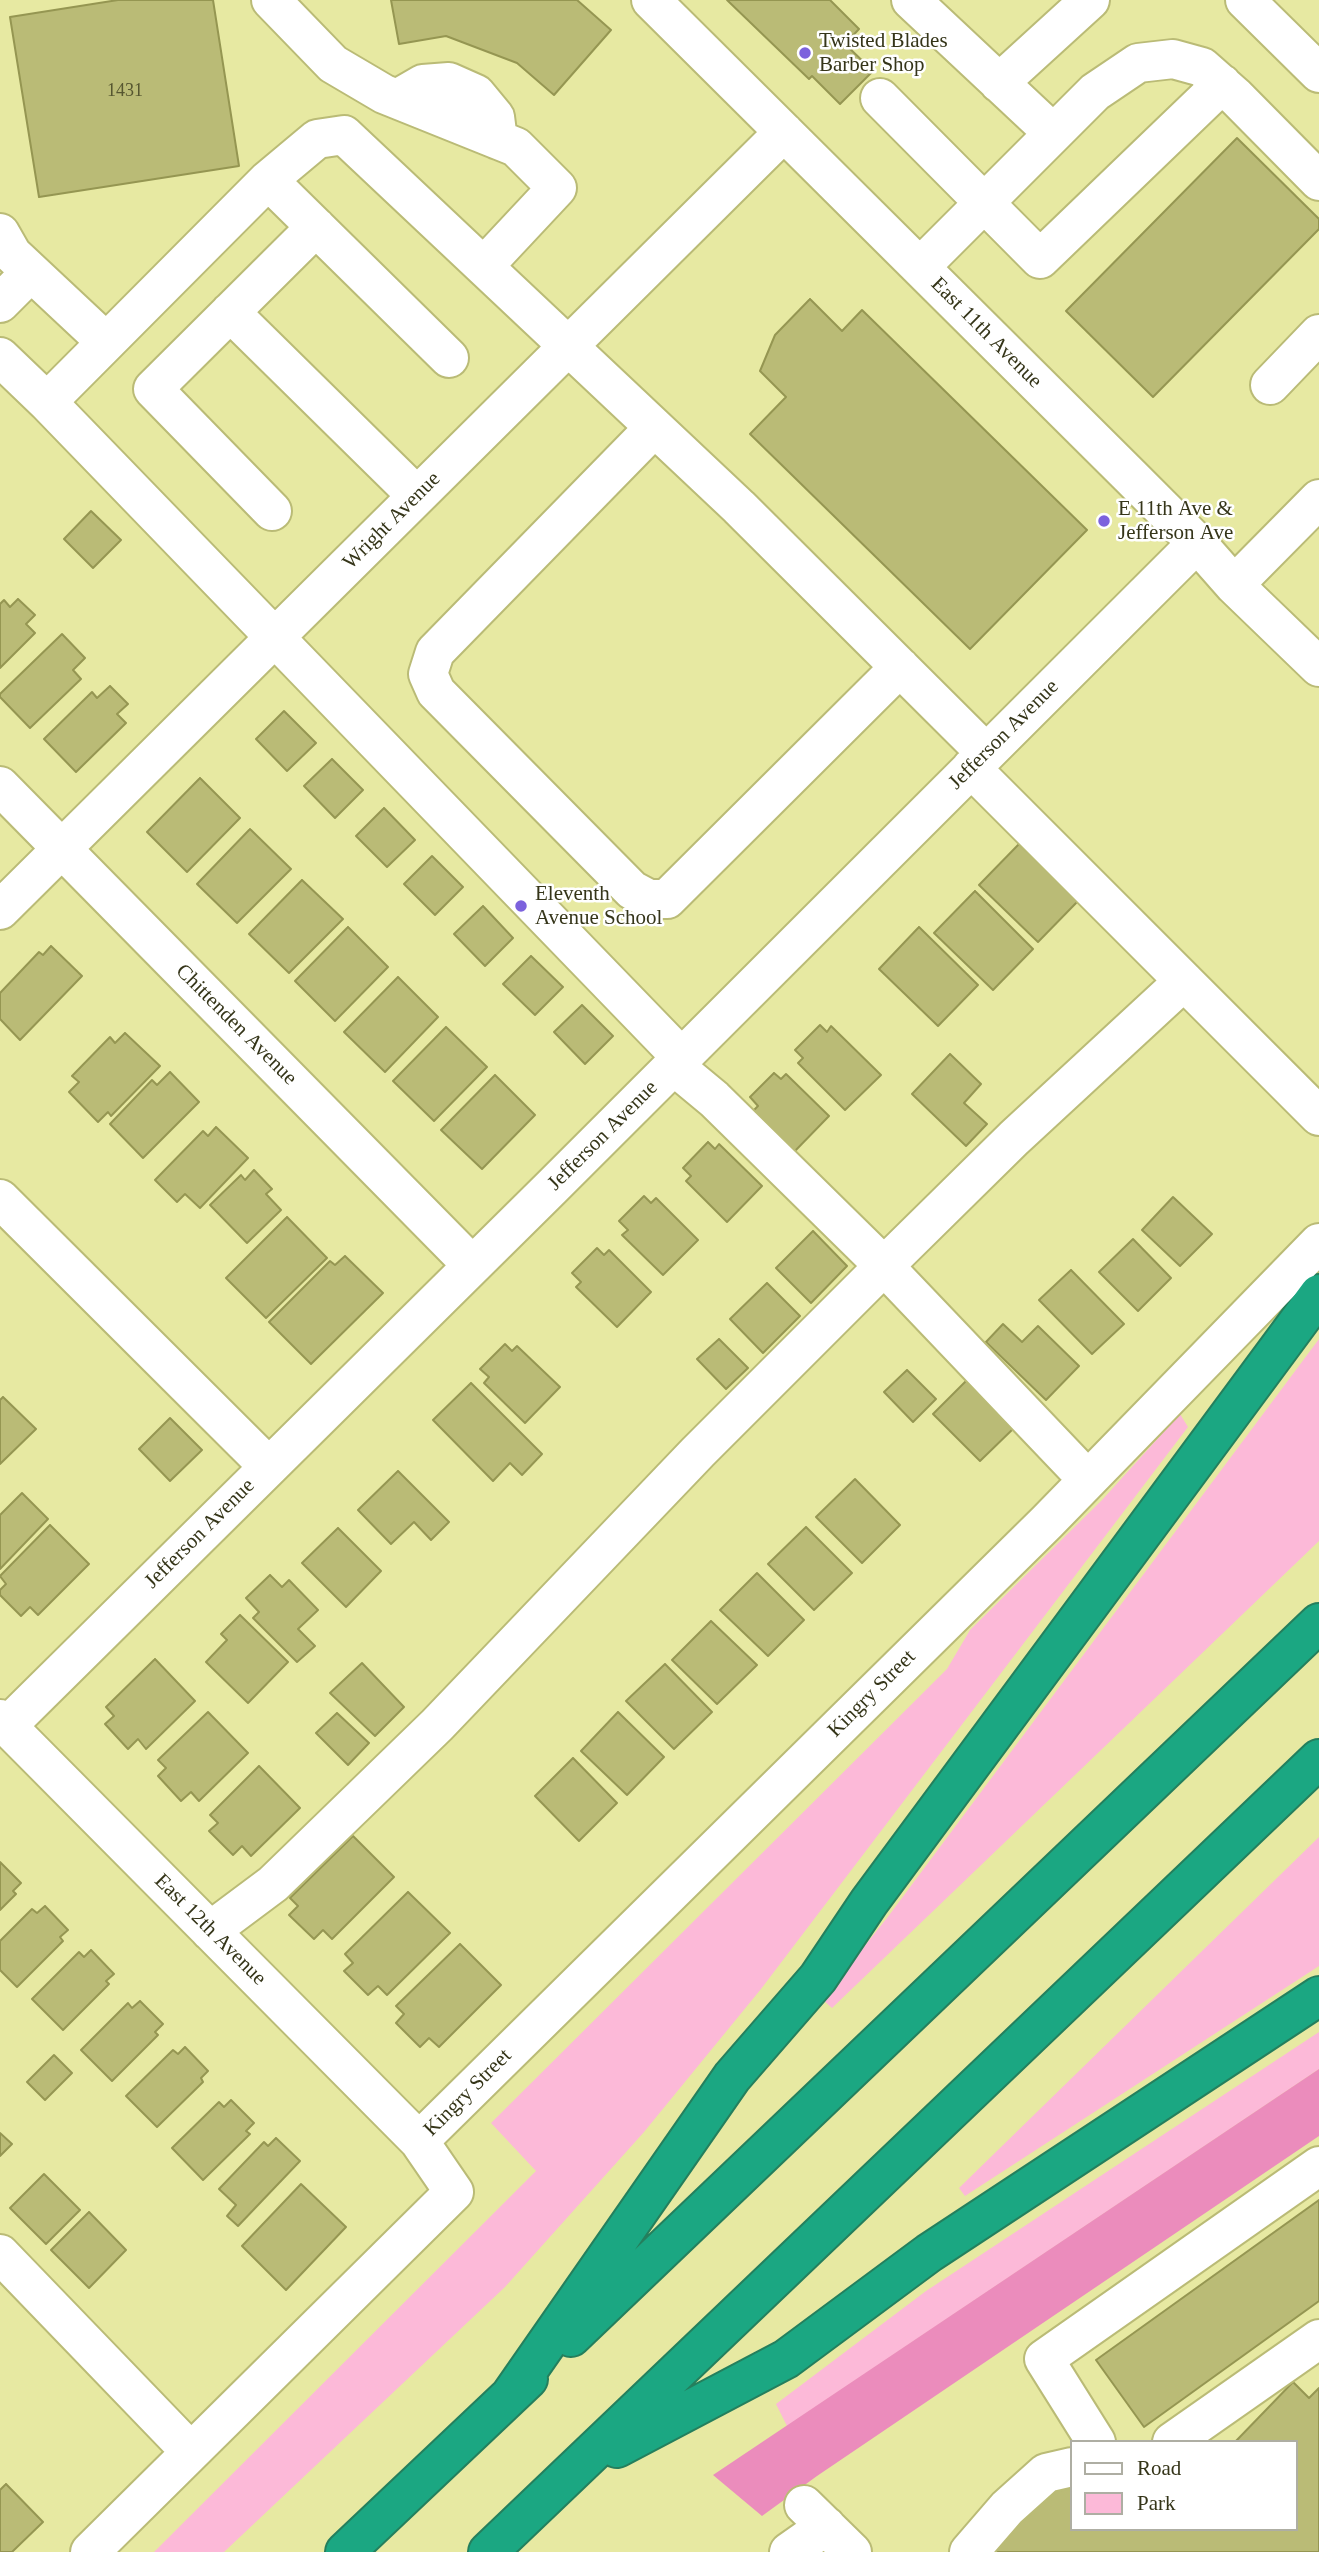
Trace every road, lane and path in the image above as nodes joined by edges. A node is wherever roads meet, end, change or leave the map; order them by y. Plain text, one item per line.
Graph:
1 (271, 0) edge
2 (652, 0) edge
3 (911, 0) edge
4 (1090, 0) edge
5 (1245, 0) edge
6 (1319, 73) edge
7 (999, 83) junction
8 (1222, 85) junction
9 (880, 98) dead end
10 (784, 132) junction
11 (1054, 133) junction
12 (268, 180) junction
13 (1319, 181) edge
14 (985, 203) junction
15 (316, 227) junction
16 (0, 233) edge
17 (484, 266) junction
18 (920, 267) junction
19 (31, 272) junction
20 (0, 303) edge
21 (230, 312) junction
22 (1319, 334) edge
23 (106, 342) junction
24 (568, 347) junction
25 (0, 357) edge
26 (449, 359) dead end
27 (1270, 385) dead end
28 (47, 402) junction
29 (654, 428) junction
30 (417, 496) junction
31 (272, 511) dead end
32 (1314, 515) edge
33 (1197, 543) junction
34 (1234, 585) junction
35 (274, 637) junction
36 (900, 667) junction
37 (1319, 667) edge
38 (979, 760) junction
39 (0, 786) edge
40 (61, 847) junction
41 (0, 910) edge
42 (1184, 981) junction
43 (677, 1061) junction
44 (1319, 1116) edge
45 (0, 1199) edge
46 (1319, 1242) edge
47 (472, 1265) junction
48 (884, 1266) junction
49 (1319, 1294) edge
50 (268, 1466) junction
51 (1088, 1480) junction
52 (1319, 1623) edge
53 (3, 1722) edge
54 (1319, 1759) edge
55 (210, 1931) junction
56 (1319, 1996) edge
57 (419, 2141) junction
58 (1319, 2166) edge
59 (0, 2254) edge
60 (1319, 2339) edge
61 (510, 2396) junction
62 (1095, 2440) edge
63 (1175, 2440) edge
64 (190, 2451) junction
65 (1070, 2467) edge
66 (575, 2470) junction
67 (827, 2528) edge
68 (90, 2552) edge
69 (345, 2552) edge
70 (488, 2552) edge
71 (789, 2552) edge
72 (969, 2552) edge

1 - 17 street
2 - 10 street, East 11th Avenue
3 - 7 street
4 - 7 street
5 - 6 street
7 - 11 street
8 - 11 street
8 - 13 street
8 - 14 street
9 - 14 street
10 - 18 street, East 11th Avenue
10 - 24 street, Wright Avenue
11 - 14 street
12 - 15 street
12 - 17 street
12 - 23 street
14 - 18 street
15 - 21 street
15 - 26 street
16 - 19 street
17 - 24 street
18 - 33 street, East 11th Avenue
19 - 20 street
19 - 23 street
21 - 30 street
21 - 31 street
22 - 27 street
23 - 28 street
24 - 29 street
24 - 30 street, Wright Avenue
25 - 28 street
28 - 35 street
29 - 36 street
29 - 36 street
30 - 35 street, Wright Avenue
32 - 34 street
33 - 34 street, East 11th Avenue
33 - 38 street, Jefferson Avenue
34 - 37 street, East 11th Avenue
35 - 40 street, Wright Avenue
35 - 43 street
36 - 38 street
38 - 42 street
38 - 43 street, Jefferson Avenue
39 - 40 street, Chittenden Avenue
40 - 41 street, Wright Avenue
40 - 47 street, Chittenden Avenue
42 - 44 street
42 - 48 street
43 - 47 street, Jefferson Avenue
43 - 48 street
45 - 50 street
46 - 51 street, Kingry Street
47 - 50 street, Jefferson Avenue
48 - 51 street
48 - 55 street
49 - 61 highway
50 - 53 street, Jefferson Avenue
51 - 57 street, Kingry Street
52 - 61 highway
53 - 55 street, East 12th Avenue
54 - 66 highway
55 - 57 street, East 12th Avenue
56 - 66 highway
57 - 64 street, East 12th Avenue
58 - 62 street
59 - 64 street
60 - 63 street
61 - 69 highway
64 - 68 street
65 - 72 street
66 - 70 highway
67 - 71 street

